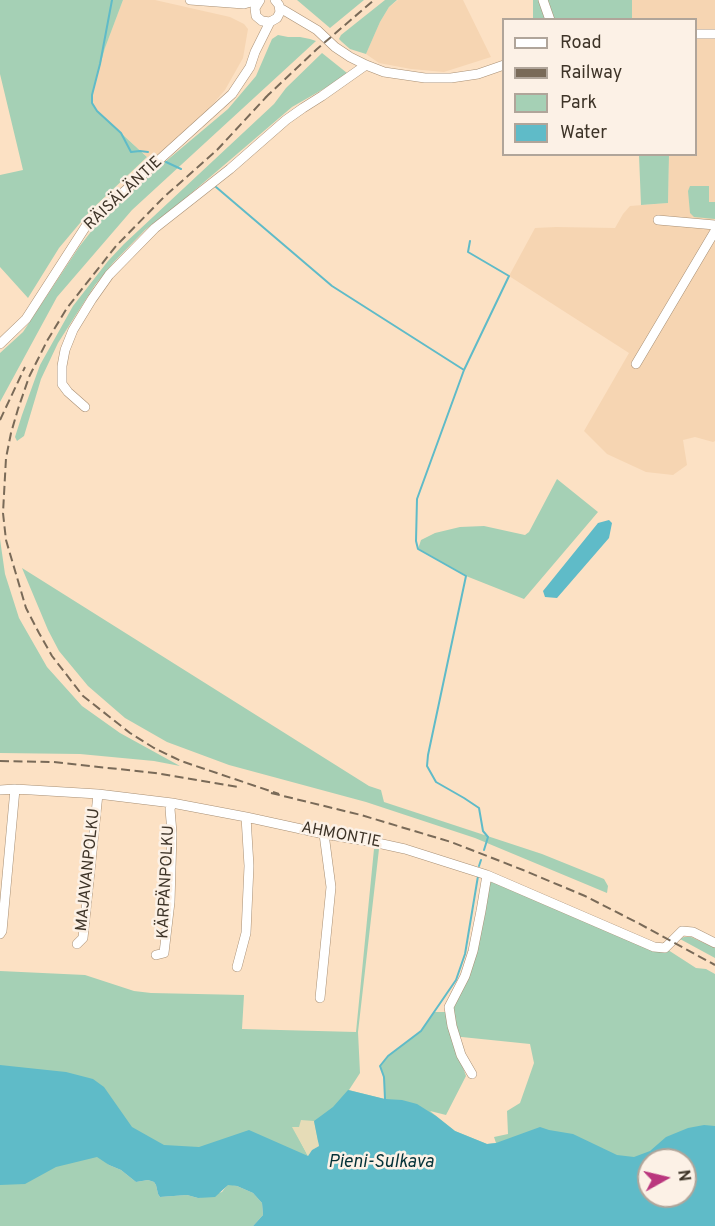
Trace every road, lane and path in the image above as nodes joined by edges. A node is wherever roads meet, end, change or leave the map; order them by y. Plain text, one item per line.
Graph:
1 (190, 0) edge
2 (259, 0) edge
3 (543, 0) edge
4 (228, 3) junction
5 (278, 3) edge
6 (258, 18) junction
7 (549, 18) edge
8 (303, 21) junction
9 (272, 22) junction
10 (697, 34) edge
11 (715, 34) edge
12 (255, 52) junction
13 (366, 65) junction
14 (502, 66) edge
15 (658, 220) dead end
16 (715, 225) edge
17 (715, 231) edge
18 (0, 344) edge
19 (636, 364) dead end
20 (85, 407) dead end
21 (15, 789) junction
22 (0, 790) edge
23 (98, 794) junction
24 (172, 803) junction
25 (246, 817) junction
26 (324, 834) junction
27 (487, 875) junction
28 (0, 934) edge
29 (715, 943) edge
30 (77, 944) dead end
31 (156, 955) dead end
32 (237, 968) dead end
33 (320, 998) dead end
34 (472, 1074) dead end

1 - 4 street
2 - 4 street
2 - 6 street
3 - 7 street
4 - 6 street
5 - 8 street
5 - 9 street, RÄISÄLÄNTIE
6 - 9 street
6 - 12 street
8 - 9 street
8 - 13 street
9 - 12 street, RÄISÄLÄNTIE
10 - 11 street
12 - 18 street, RÄISÄLÄNTIE
13 - 14 street
13 - 20 street
15 - 16 street
17 - 19 street
21 - 22 street, AHMONTIE
21 - 23 street, AHMONTIE
21 - 28 street
23 - 24 street, AHMONTIE
23 - 30 street, MAJAVANPOLKU
24 - 25 street, AHMONTIE
24 - 31 street, KÄRPÄNPOLKU
25 - 26 street, AHMONTIE
25 - 32 street
26 - 27 street, AHMONTIE
26 - 33 street
27 - 29 street, AHMONTIE
27 - 34 street

